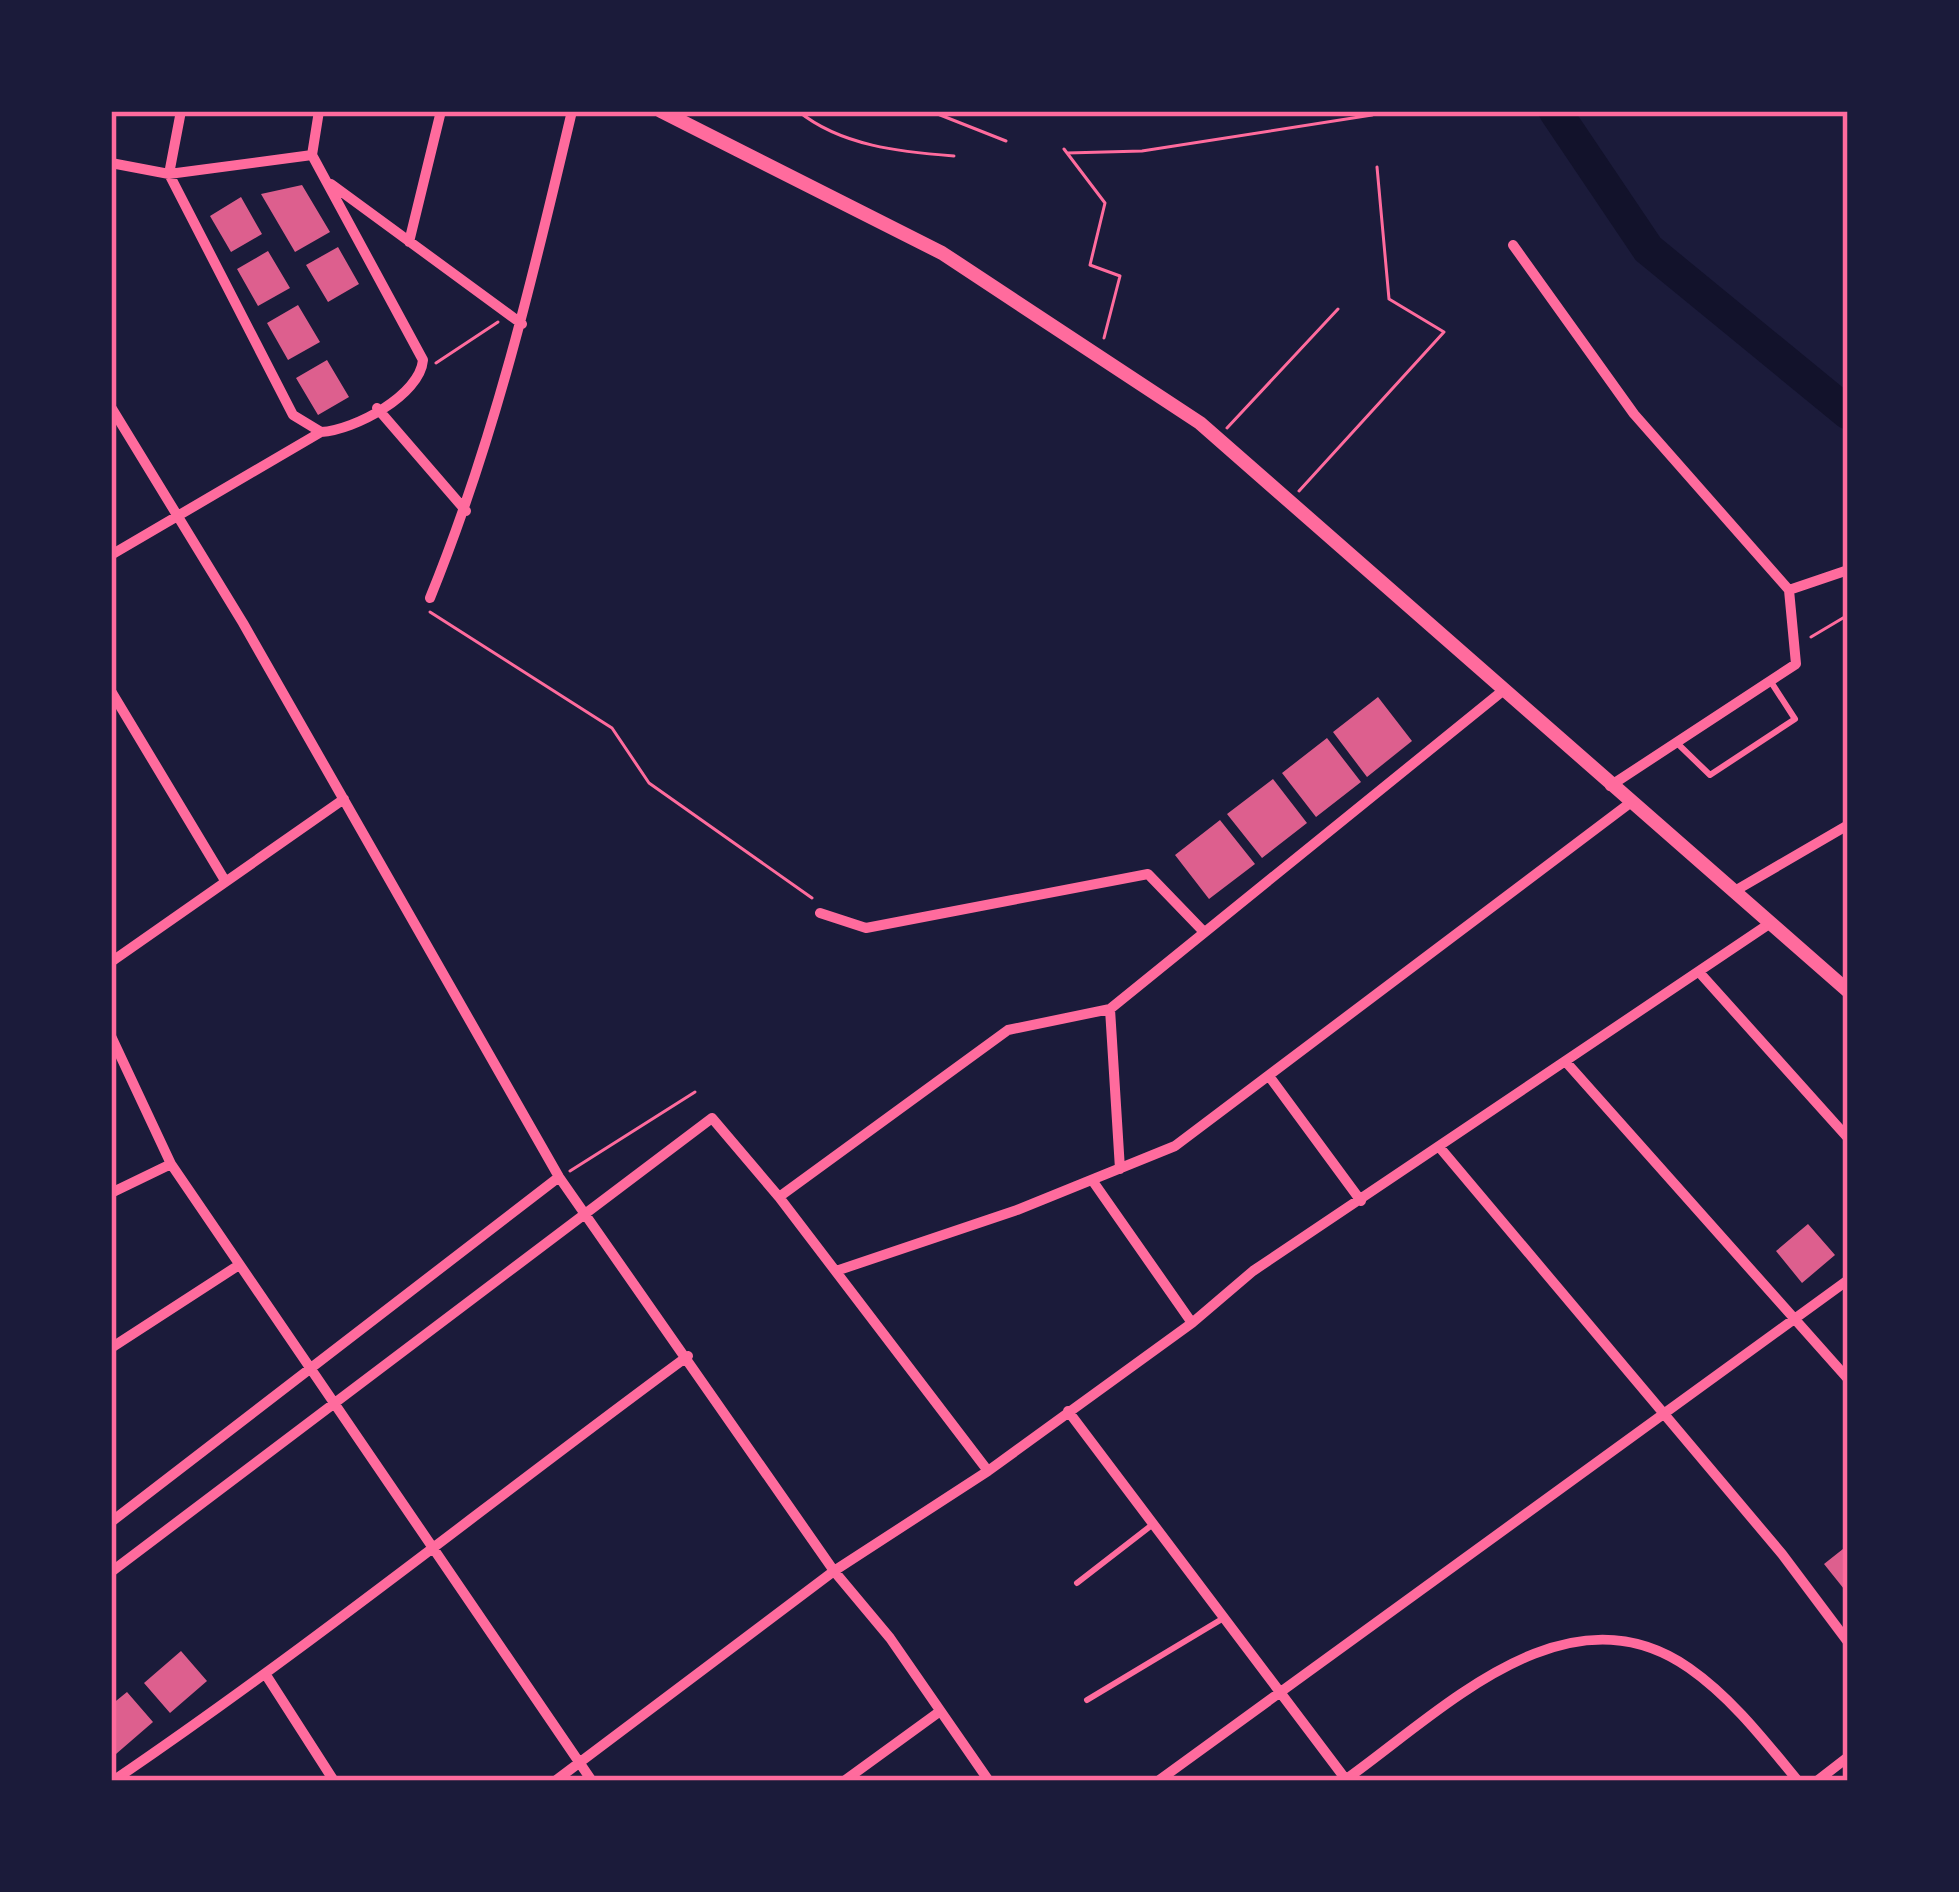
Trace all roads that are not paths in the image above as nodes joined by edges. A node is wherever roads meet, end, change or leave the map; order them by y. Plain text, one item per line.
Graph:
1 (182, 111) edge
2 (319, 111) edge
3 (441, 111) edge
4 (572, 111) edge
5 (661, 111) edge
6 (312, 154) junction
7 (111, 163) edge
8 (169, 174) junction
9 (327, 181) junction
10 (409, 242) junction
11 (1513, 245) dead end
12 (522, 324) junction
13 (111, 407) edge
14 (377, 408) junction
15 (321, 432) junction
16 (466, 511) junction
17 (178, 518) junction
18 (111, 555) edge
19 (1848, 570) edge
20 (1789, 590) junction
21 (430, 598) road end
22 (1771, 682) junction
23 (1505, 688) junction
24 (111, 691) edge
25 (1678, 744) junction
26 (1610, 785) junction
27 (344, 799) junction
28 (1630, 803) junction
29 (1848, 825) edge
30 (224, 879) junction
31 (1733, 892) junction
32 (820, 913) road end
33 (1769, 924) junction
34 (1204, 932) junction
35 (111, 962) edge
36 (1699, 972) junction
37 (1848, 991) edge
38 (1110, 1009) junction
39 (111, 1036) edge
40 (1566, 1062) junction
41 (1269, 1076) junction
42 (1848, 1138) edge
43 (1441, 1149) junction
44 (171, 1164) junction
45 (1120, 1169) junction
46 (559, 1178) junction
47 (1092, 1180) junction
48 (111, 1193) edge
49 (779, 1197) junction
50 (1361, 1201) junction
51 (584, 1214) junction
52 (238, 1265) junction
53 (836, 1271) junction
54 (1848, 1280) edge
55 (1793, 1320) junction
56 (1192, 1323) junction
57 (111, 1348) edge
58 (688, 1356) junction
59 (308, 1369) junction
60 (1848, 1379) edge
61 (331, 1402) junction
62 (1068, 1411) junction
63 (1666, 1413) junction
64 (988, 1472) junction
65 (111, 1522) edge
66 (1152, 1526) junction
67 (429, 1546) junction
68 (834, 1571) junction
69 (111, 1572) edge
70 (1078, 1583) dead end
71 (1222, 1619) junction
72 (1848, 1642) edge
73 (266, 1675) junction
74 (1278, 1695) junction
75 (1087, 1700) dead end
76 (939, 1712) junction
77 (1848, 1757) edge
78 (579, 1763) junction
79 (1346, 1780) edge
80 (112, 1781) edge
81 (334, 1781) edge
82 (555, 1781) edge
83 (592, 1781) edge
84 (844, 1781) edge
85 (988, 1781) edge
86 (1158, 1781) edge
87 (1798, 1781) edge
88 (1817, 1781) edge

1 - 8 street
2 - 6 street
3 - 10 street
4 - 12 street
5 - 23 street
6 - 8 street
6 - 9 street
7 - 8 street
8 - 15 street
9 - 10 street
9 - 14 street
10 - 12 street
11 - 20 street
12 - 16 street
13 - 17 street
14 - 15 street
14 - 16 street
15 - 17 street
16 - 21 street
17 - 18 street
17 - 27 street
19 - 20 street
20 - 22 street
22 - 25 street
22 - 25 lane
23 - 26 street
23 - 34 street
24 - 30 street
25 - 26 street
26 - 28 street
27 - 30 street
27 - 46 street
28 - 31 street
28 - 41 street
29 - 31 street
30 - 35 street
31 - 33 street
32 - 34 street
33 - 36 street
33 - 37 street
34 - 38 street
36 - 40 street
36 - 42 street
38 - 45 street
38 - 49 street
39 - 44 street
40 - 43 street
40 - 55 street
41 - 45 street
41 - 50 street
43 - 50 street
43 - 63 street
44 - 48 street
44 - 52 street
45 - 47 street
46 - 51 street
46 - 59 street
47 - 53 street
47 - 56 street
49 - 51 street
49 - 53 street
50 - 56 street
51 - 58 street
51 - 61 street
52 - 57 street
52 - 59 street
53 - 64 street
54 - 55 street
55 - 60 street
55 - 63 street
56 - 62 street
58 - 67 street
58 - 68 street
59 - 61 street
59 - 65 street
61 - 67 street
61 - 69 street
62 - 64 street
62 - 66 street
63 - 72 street
63 - 74 street
64 - 68 street
66 - 70 lane
66 - 71 street
67 - 73 street
67 - 78 street
68 - 76 street
68 - 78 street
71 - 74 street
71 - 75 lane
73 - 80 street
73 - 81 street
74 - 79 street
74 - 86 street
76 - 84 street
76 - 85 street
77 - 88 street
78 - 82 street
78 - 83 street
79 - 87 street

